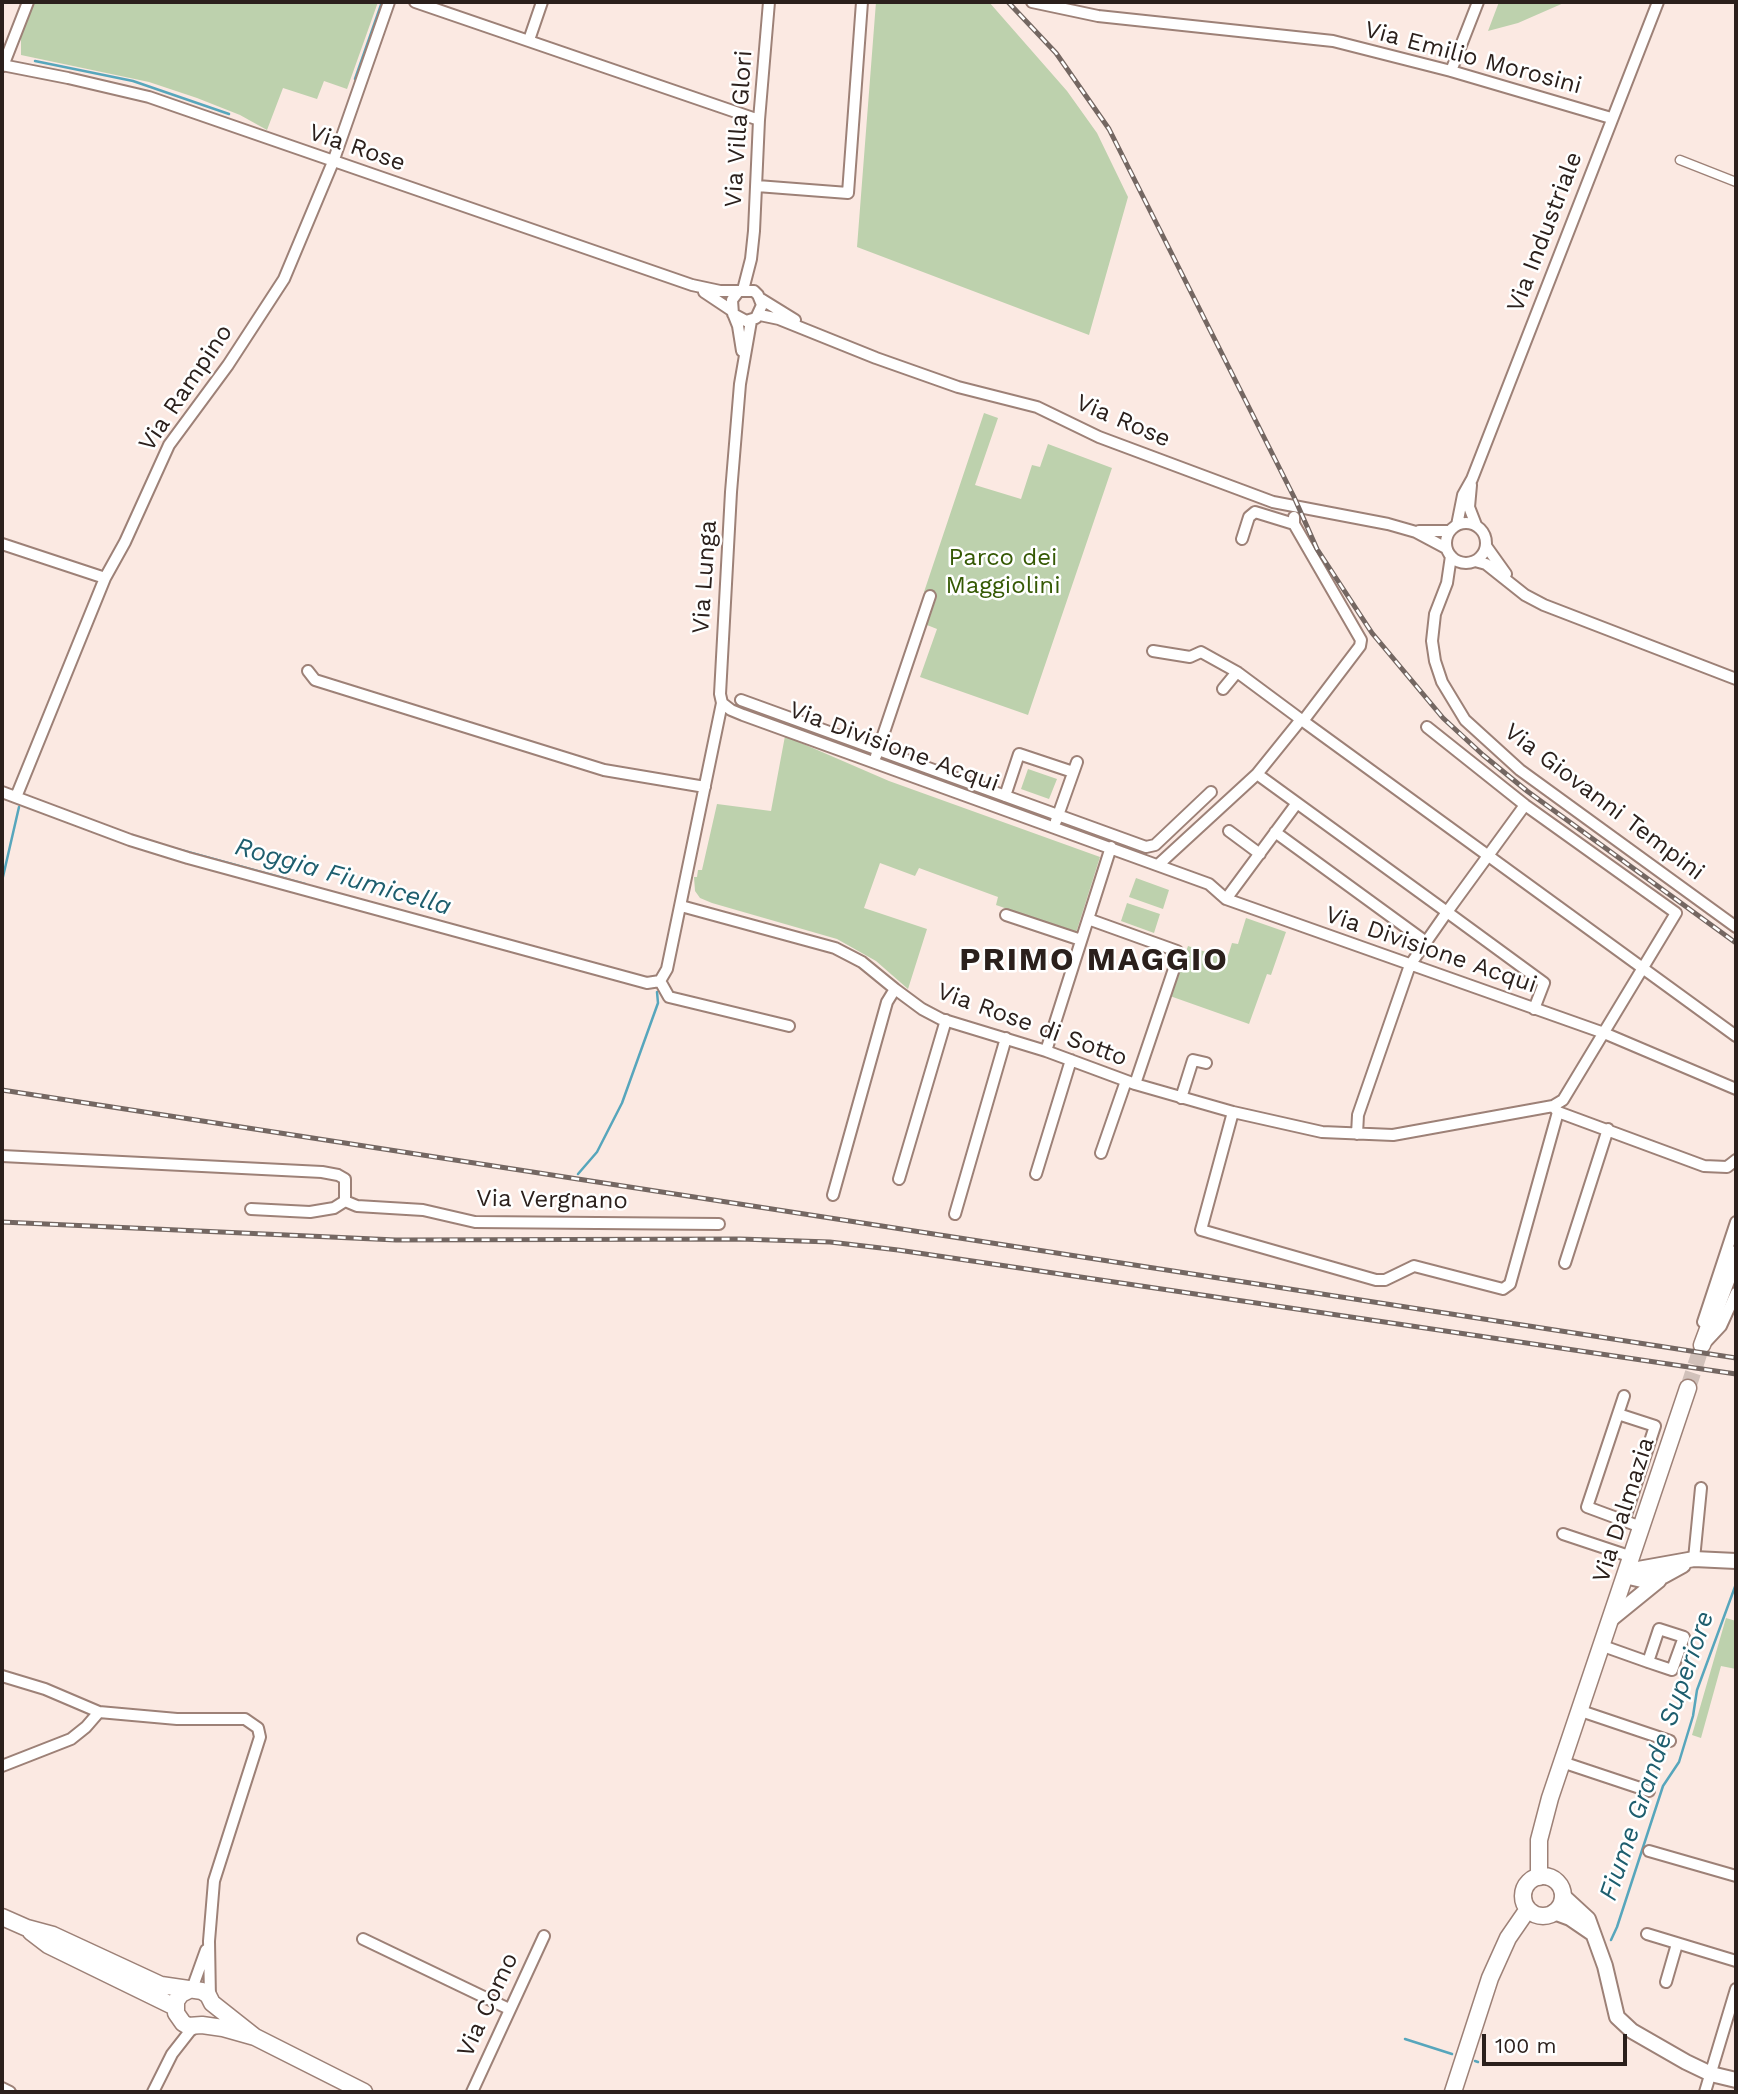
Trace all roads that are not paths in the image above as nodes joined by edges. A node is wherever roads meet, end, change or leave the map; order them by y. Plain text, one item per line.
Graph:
1 (28, 2) edge
2 (389, 2) edge
3 (415, 2) edge
4 (542, 2) edge
5 (769, 2) edge
6 (862, 2) edge
7 (1032, 2) edge
8 (1478, 2) edge
9 (1658, 2) edge
10 (529, 40) junction
11 (3, 65) edge
12 (1451, 71) junction
13 (1611, 118) junction
14 (759, 120) junction
15 (1680, 160) dead end
16 (333, 162) junction
17 (1736, 182) edge
18 (757, 186) junction
19 (751, 259) junction
20 (692, 285) junction
21 (741, 291) junction
22 (760, 297) junction
23 (732, 312) junction
24 (755, 318) junction
25 (818, 334) junction
26 (742, 368) junction
27 (1472, 479) junction
28 (1476, 525) junction
29 (1453, 528) junction
30 (1416, 531) junction
31 (1242, 538) dead end
32 (2, 544) edge
33 (1486, 546) junction
34 (1449, 552) junction
35 (1471, 562) junction
36 (105, 578) junction
37 (1447, 583) junction
38 (1518, 590) junction
39 (930, 596) dead end
40 (1153, 651) dead end
41 (308, 671) dead end
42 (1237, 671) junction
43 (1736, 679) edge
44 (1223, 689) dead end
45 (741, 700) dead end
46 (722, 703) junction
47 (1303, 721) junction
48 (1427, 727) dead end
49 (878, 750) junction
50 (874, 762) junction
51 (1257, 774) junction
52 (705, 787) junction
53 (2, 792) edge
54 (1211, 792) dead end
55 (1005, 796) junction
56 (16, 797) junction
57 (1297, 803) junction
58 (1525, 805) junction
59 (1190, 812) junction
60 (1058, 815) junction
61 (1203, 824) junction
62 (1054, 827) junction
63 (1228, 831) dead end
64 (1275, 832) junction
65 (1119, 837) junction
66 (1113, 848) junction
67 (1260, 854) junction
68 (1488, 857) junction
69 (1158, 865) junction
70 (1226, 899) junction
71 (681, 906) junction
72 (1447, 912) junction
73 (1006, 915) dead end
74 (1088, 919) junction
75 (1736, 927) edge
76 (1081, 940) junction
77 (1426, 942) junction
78 (1410, 965) junction
79 (1643, 967) junction
80 (660, 981) junction
81 (895, 989) junction
82 (1534, 1009) junction
83 (946, 1020) junction
84 (789, 1026) dead end
85 (1604, 1032) junction
86 (1736, 1036) edge
87 (1006, 1038) junction
88 (1046, 1051) junction
89 (1072, 1060) junction
90 (1206, 1063) dead end
91 (1130, 1082) junction
92 (1736, 1089) edge
93 (1181, 1098) junction
94 (1556, 1109) junction
95 (1233, 1112) junction
96 (1608, 1129) junction
97 (1357, 1134) junction
98 (1101, 1153) dead end
99 (2, 1156) edge
100 (1736, 1160) edge
101 (1036, 1174) dead end
102 (899, 1179) dead end
103 (833, 1195) dead end
104 (345, 1201) junction
105 (251, 1209) dead end
106 (955, 1214) dead end
107 (1736, 1222) edge
108 (719, 1224) dead end
109 (1736, 1254) edge
110 (1565, 1263) dead end
111 (1736, 1293) edge
112 (1702, 1345) junction
113 (1688, 1388) tunnel mouth
114 (1624, 1396) dead end
115 (1618, 1414) junction
116 (1701, 1488) dead end
117 (1624, 1521) junction
118 (1642, 1527) junction
119 (1563, 1534) dead end
120 (1694, 1559) junction
121 (1736, 1561) edge
122 (1630, 1562) junction
123 (1676, 1562) junction
124 (1662, 1576) junction
125 (1611, 1619) junction
126 (1603, 1646) junction
127 (1648, 1662) dead end
128 (2, 1676) edge
129 (1581, 1711) junction
130 (99, 1712) junction
131 (1670, 1741) dead end
132 (1562, 1762) junction
133 (2, 1766) edge
134 (1649, 1791) dead end
135 (1649, 1851) dead end
136 (1736, 1876) edge
137 (1539, 1877) junction
138 (1563, 1896) junction
139 (1528, 1909) junction
140 (1554, 1912) junction
141 (2, 1917) edge
142 (27, 1928) junction
143 (1594, 1934) junction
144 (1647, 1934) dead end
145 (544, 1936) dead end
146 (363, 1939) dead end
147 (209, 1941) junction
148 (1678, 1944) junction
149 (1736, 1961) edge
150 (1666, 1982) dead end
151 (190, 1989) junction
152 (1736, 1989) edge
153 (211, 2001) junction
154 (509, 2009) junction
155 (177, 2013) junction
156 (199, 2026) junction
157 (255, 2038) junction
158 (172, 2054) junction
159 (1711, 2074) junction
160 (1736, 2081) edge
161 (2, 2088) edge
162 (10, 2092) edge
163 (153, 2092) edge
164 (364, 2092) edge
165 (472, 2092) edge
166 (1453, 2092) edge
167 (1705, 2092) edge

1 - 11 street, Via Rose
2 - 16 street, Via Rampino
3 - 10 street
4 - 10 street
5 - 14 street, Via Villa Glori
6 - 18 street
7 - 12 street, Via Emilio Morosini
8 - 12 street
9 - 13 street, Via Industriale
10 - 14 street
11 - 16 street, Via Rose
12 - 13 street, Via Emilio Morosini
13 - 27 street, Via Industriale
14 - 18 street, Via Villa Glori
15 - 17 street
16 - 20 street, Via Rose
16 - 36 street, Via Rampino
18 - 19 street, Via Villa Glori
19 - 21 street, Via Villa Glori
19 - 22 street, Via Villa Glori
20 - 21 street, Via Rose
20 - 23 street, Via Rose
21 - 22 street
21 - 23 street
22 - 24 street
22 - 25 street, Via Rose
23 - 24 street
23 - 26 street, Via Lunga
24 - 25 street, Via Rose
24 - 26 street, Via Lunga
25 - 30 street, Via Rose
26 - 46 street, Via Lunga
27 - 28 street, Via Industriale
27 - 29 street, Via Industriale
28 - 29 street
28 - 33 street
29 - 30 street, Via Rose
29 - 34 street
30 - 34 street, Via Rose
31 - 47 street
32 - 36 street
33 - 35 street
33 - 38 street
34 - 35 street
34 - 37 street, Via Giovanni Tempini
35 - 37 street, Via Giovanni Tempini
35 - 38 street
36 - 56 street, Via Rampino
37 - 75 street, Via Giovanni Tempini
38 - 43 street
39 - 49 street
40 - 42 street
41 - 52 street
42 - 44 street
42 - 47 street
45 - 49 street, Via Divisione Acqui
46 - 50 street, Via Divisione Acqui
46 - 52 street, Via Lunga
47 - 51 street
47 - 68 street
48 - 58 street
49 - 50 street
49 - 55 street, Via Divisione Acqui
50 - 62 street, Via Divisione Acqui
51 - 57 street
51 - 61 street
52 - 71 street, Via Lunga
53 - 56 street
54 - 59 street, Via Divisione Acqui
55 - 60 street, Via Divisione Acqui
55 - 60 street, Via Divisione Acqui
56 - 80 street
57 - 64 street
57 - 72 street
58 - 68 street
58 - 79 street
59 - 61 street
59 - 65 street, Via Divisione Acqui
60 - 62 street, Via Divisione Acqui
60 - 65 street, Via Divisione Acqui
61 - 69 street
62 - 66 street, Via Divisione Acqui
63 - 67 street
64 - 67 street
64 - 77 street
65 - 66 street
66 - 69 street, Via Divisione Acqui
66 - 74 street
67 - 70 street
68 - 72 street
68 - 79 street
69 - 70 street, Via Divisione Acqui
70 - 78 street, Via Divisione Acqui
71 - 80 street, Via Lunga
71 - 81 street, Via Rose di Sotto
72 - 77 street
72 - 82 street
73 - 76 street
74 - 76 street
74 - 91 street, Via Rose di Sotto
76 - 88 street
77 - 78 street
78 - 82 street, Via Divisione Acqui
78 - 97 street
79 - 85 street
79 - 86 street
80 - 84 street
81 - 83 street, Via Rose di Sotto
81 - 103 street
82 - 85 street, Via Divisione Acqui
83 - 87 street, Via Rose di Sotto
83 - 102 street
85 - 92 street, Via Divisione Acqui
85 - 94 street
87 - 88 street, Via Rose di Sotto
87 - 106 street
88 - 89 street, Via Rose di Sotto
89 - 91 street, Via Rose di Sotto
89 - 101 street
90 - 93 street
91 - 93 street, Via Rose di Sotto
91 - 98 street, Via Rose di Sotto
93 - 95 street, Via Rose di Sotto
94 - 95 street
94 - 96 street, Via Rose di Sotto
94 - 97 street, Via Rose di Sotto
95 - 97 street, Via Rose di Sotto
96 - 100 street, Via Rose di Sotto
96 - 110 street
99 - 104 street
104 - 105 street, Via Vergnano
104 - 108 street, Via Vergnano
107 - 112 street
109 - 112 main road
111 - 112 street
113 - 118 main road, Via Dalmazia
114 - 115 street
115 - 117 street
115 - 117 street
116 - 120 street
117 - 118 street
118 - 122 main road, Via Dalmazia
119 - 122 street
120 - 121 street
120 - 123 street
120 - 124 street
122 - 123 street
122 - 123 street
122 - 124 street
122 - 125 main road, Via Dalmazia
124 - 125 street
125 - 126 main road, Via Dalmazia
126 - 127 street
126 - 129 main road, Via Dalmazia
128 - 130 street
129 - 131 street
129 - 132 main road, Via Dalmazia
130 - 133 street
130 - 147 street
132 - 134 street
132 - 137 main road, Via Dalmazia
135 - 136 street
137 - 138 main road
137 - 139 main road
138 - 140 main road
138 - 143 street
139 - 140 main road
139 - 166 main road
140 - 143 street
141 - 142 main road
142 - 151 main road
142 - 155 main road
143 - 159 street
144 - 148 street
145 - 154 street, Via Como
146 - 154 street
147 - 151 street
147 - 153 street
148 - 149 street
148 - 150 street
151 - 153 main road
151 - 155 main road
152 - 159 street
153 - 156 main road
153 - 157 main road
154 - 165 street, Via Como
155 - 156 main road
155 - 158 street
156 - 157 main road
156 - 158 street
157 - 164 main road
158 - 163 street
159 - 160 street
159 - 167 street
161 - 162 street

